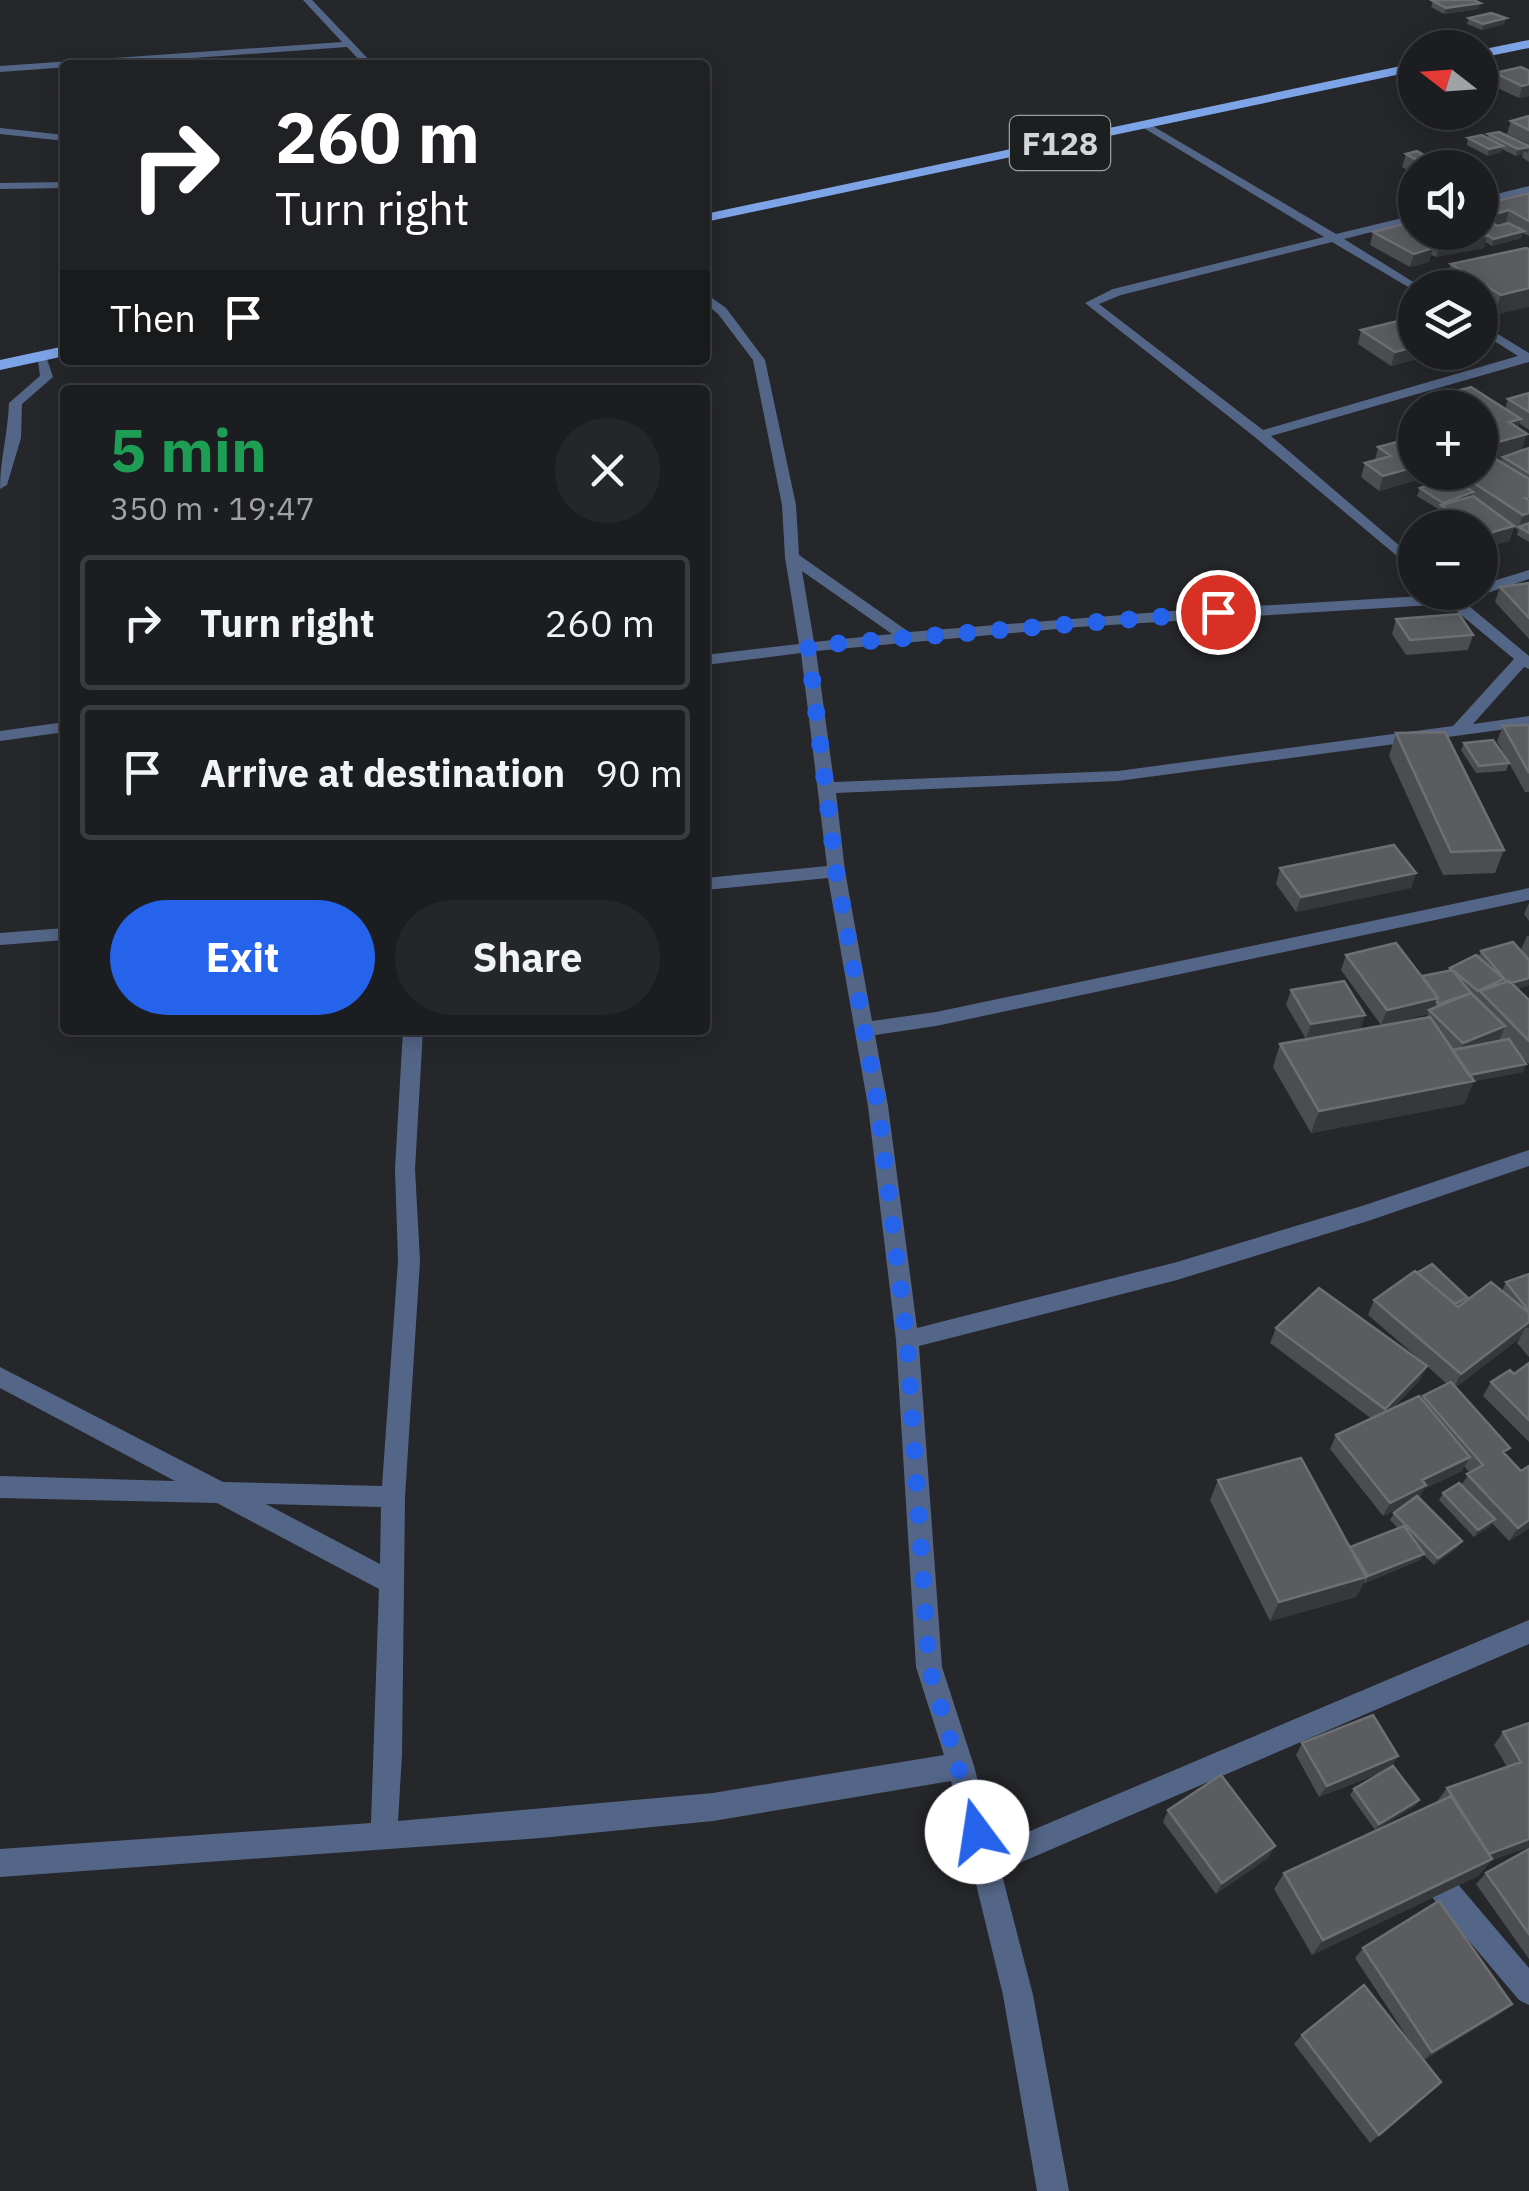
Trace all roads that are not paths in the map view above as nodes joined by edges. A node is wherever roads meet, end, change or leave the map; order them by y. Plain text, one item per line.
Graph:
1 (307, 0) edge
2 (348, 44) junction
3 (1528, 44) edge
4 (1498, 50) edge
5 (134, 60) edge
6 (364, 60) edge
7 (60, 66) edge
8 (0, 70) edge
9 (1398, 71) edge
10 (1146, 125) junction
11 (0, 132) edge
12 (60, 138) edge
13 (60, 185) edge
14 (0, 186) edge
15 (1529, 189) edge
16 (1498, 197) edge
17 (710, 217) edge
18 (1398, 222) edge
19 (1338, 237) junction
20 (1398, 276) edge
21 (710, 301) edge
22 (1498, 338) edge
23 (60, 353) edge
24 (42, 356) junction
25 (1529, 358) edge
26 (0, 365) edge
27 (1261, 435) junction
28 (0, 486) edge
29 (1398, 552) edge
30 (792, 556) junction
31 (1529, 574) edge
32 (1498, 584) edge
33 (1398, 599) edge
34 (1465, 610) edge
35 (906, 637) junction
36 (808, 646) junction
37 (710, 659) edge
38 (1526, 662) edge
39 (1529, 722) edge
40 (60, 728) edge
41 (1460, 728) junction
42 (0, 736) edge
43 (826, 788) junction
44 (836, 871) junction
45 (710, 884) edge
46 (1529, 894) edge
47 (60, 934) edge
48 (0, 939) edge
49 (866, 1028) junction
50 (413, 1035) edge
51 (1529, 1158) edge
52 (907, 1340) junction
53 (0, 1377) edge
54 (0, 1486) edge
55 (218, 1492) junction
56 (393, 1498) junction
57 (392, 1583) junction
58 (1529, 1632) edge
59 (1306, 1727) junction
60 (1331, 1756) edge
61 (961, 1766) junction
62 (384, 1834) junction
63 (1418, 1858) edge
64 (0, 1863) edge
65 (985, 1864) junction
66 (1529, 1990) edge
67 (1053, 2191) edge

1 - 2 street
2 - 5 street
2 - 6 street
3 - 4 main road
7 - 8 street
9 - 10 main road, F128
10 - 17 main road, F128
10 - 19 street
11 - 12 street
13 - 14 street
15 - 16 street
18 - 19 street
19 - 20 street
19 - 27 street
21 - 30 street
22 - 25 street
23 - 24 main road
24 - 26 main road
24 - 28 street
25 - 27 street
27 - 29 street
30 - 35 street
30 - 36 street
31 - 32 street
33 - 35 street
34 - 38 street
35 - 36 street
36 - 37 street
36 - 43 street
38 - 41 street
39 - 41 street
40 - 42 street
41 - 43 street
43 - 44 street
44 - 45 street
44 - 49 street
46 - 49 street
47 - 48 street
49 - 52 street
50 - 56 street
51 - 52 street
52 - 61 street
53 - 55 street
54 - 55 street
55 - 56 street
55 - 57 street
56 - 57 street
57 - 62 street
58 - 59 street
59 - 60 street
59 - 65 street
61 - 62 street
61 - 65 street
62 - 64 street
63 - 66 street
65 - 67 street

